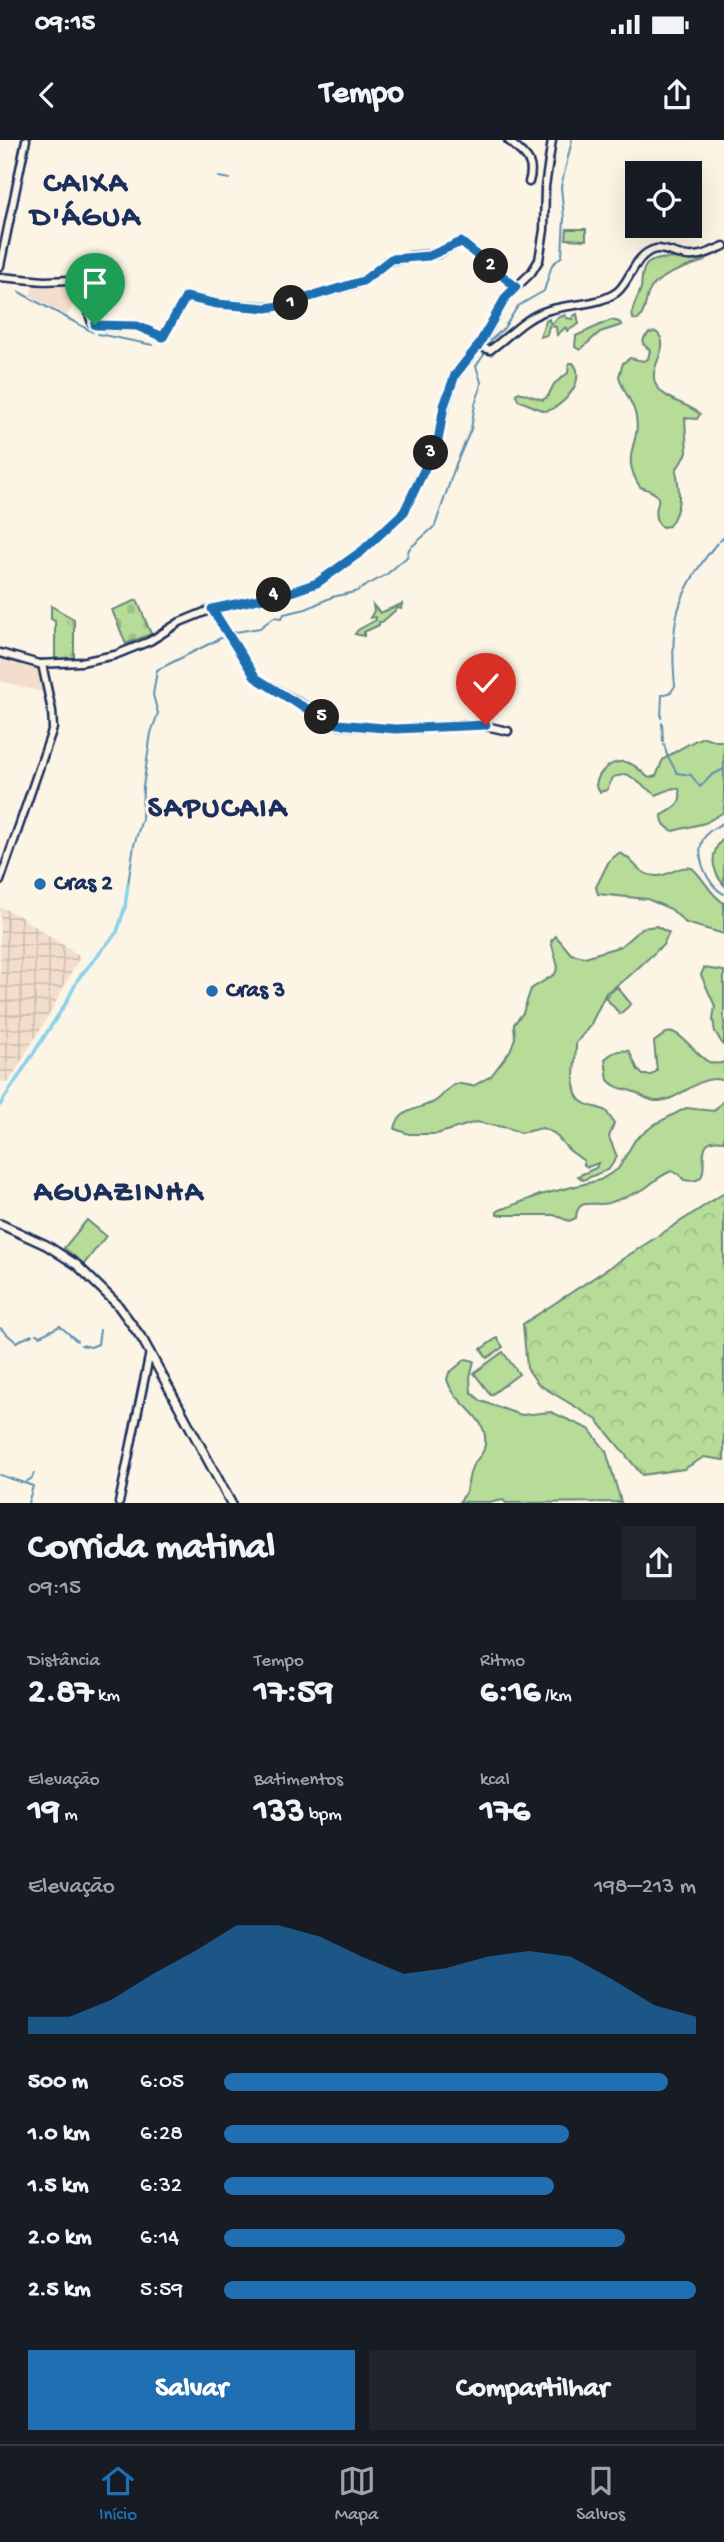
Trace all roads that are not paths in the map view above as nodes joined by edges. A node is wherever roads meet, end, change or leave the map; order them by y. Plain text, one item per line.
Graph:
1 (26, 140) edge
2 (508, 140) edge
3 (552, 140) edge
4 (529, 182) dead end
5 (724, 246) edge
6 (402, 253) dead end
7 (411, 257) junction
8 (0, 266) edge
9 (0, 277) edge
10 (516, 287) junction
11 (483, 349) junction
12 (212, 609) junction
13 (0, 653) edge
14 (40, 664) junction
15 (508, 731) dead end
16 (0, 872) edge
17 (0, 881) edge
18 (0, 1224) edge
19 (150, 1352) junction
20 (119, 1503) edge
21 (231, 1503) edge

1 - 8 street
2 - 4 street
3 - 10 street
5 - 11 street
6 - 7 street
7 - 9 street
7 - 10 street
10 - 11 street
11 - 12 street
12 - 14 street
12 - 15 street
13 - 14 street
14 - 16 street
14 - 17 street
18 - 19 main road
19 - 20 street
19 - 21 main road

